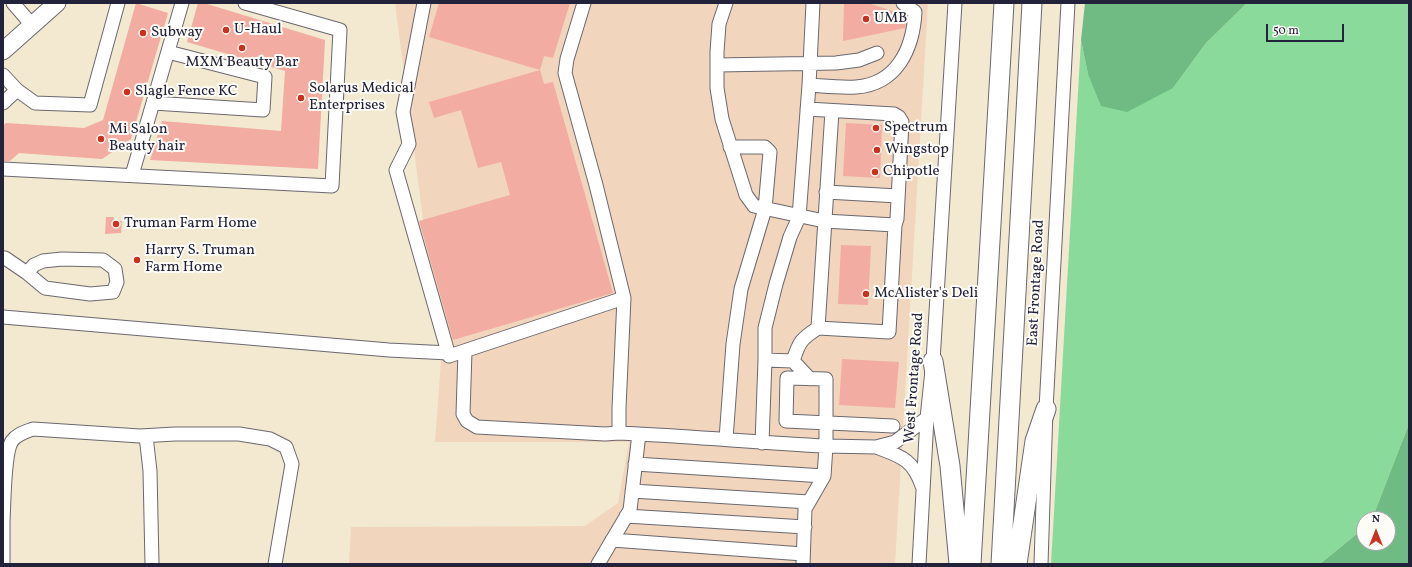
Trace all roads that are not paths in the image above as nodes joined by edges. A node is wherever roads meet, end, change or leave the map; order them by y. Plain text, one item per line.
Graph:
1 (13, 3) edge
2 (57, 3) edge
3 (118, 3) edge
4 (182, 3) edge
5 (245, 3) edge
6 (424, 3) edge
7 (584, 3) edge
8 (726, 3) edge
9 (813, 3) edge
10 (903, 3) edge
11 (955, 3) edge
12 (1004, 3) edge
13 (1032, 3) edge
14 (1068, 3) edge
15 (32, 25) junction
16 (3, 51) edge
17 (168, 52) junction
18 (877, 53) dead end
19 (810, 63) junction
20 (717, 65) junction
21 (3, 75) edge
22 (809, 85) junction
23 (17, 90) junction
24 (153, 103) junction
25 (3, 104) edge
26 (807, 109) junction
27 (832, 110) junction
28 (730, 147) junction
29 (3, 169) edge
30 (132, 175) junction
31 (826, 192) junction
32 (898, 196) junction
33 (765, 209) junction
34 (799, 216) junction
35 (824, 221) junction
36 (895, 225) junction
37 (3, 258) edge
38 (27, 273) junction
39 (624, 298) junction
40 (3, 317) edge
41 (818, 328) junction
42 (465, 351) junction
43 (448, 353) junction
44 (766, 360) junction
45 (793, 361) junction
46 (933, 361) junction
47 (810, 379) junction
48 (1046, 409) junction
49 (927, 418) junction
50 (826, 423) junction
51 (893, 426) dead end
52 (619, 433) junction
53 (639, 434) junction
54 (146, 436) junction
55 (726, 438) junction
56 (762, 443) junction
57 (826, 446) junction
58 (876, 447) junction
59 (635, 464) junction
60 (824, 476) junction
61 (924, 489) junction
62 (632, 491) junction
63 (809, 502) junction
64 (626, 516) junction
65 (3, 522) edge
66 (805, 528) junction
67 (612, 540) junction
68 (803, 559) edge
69 (3, 564) edge
70 (152, 564) edge
71 (275, 564) edge
72 (598, 564) edge
73 (919, 564) edge
74 (959, 564) edge
75 (971, 564) edge
76 (1001, 564) edge
77 (1017, 564) edge
78 (1041, 564) edge

1 - 15 street
2 - 15 main road
3 - 23 street
4 - 17 street
5 - 30 street
6 - 43 street
7 - 39 street
8 - 20 street
9 - 19 street
10 - 22 street
11 - 46 street, West Frontage Road
12 - 75 highway
13 - 76 highway
14 - 48 street, East Frontage Road
15 - 16 main road
17 - 24 street
17 - 24 street
18 - 19 street
19 - 20 street
19 - 22 street
20 - 28 street
21 - 23 street
22 - 26 street
23 - 25 street
24 - 30 street
26 - 27 street
26 - 34 street
27 - 31 street
27 - 32 street
28 - 33 street
28 - 33 street
29 - 30 street
31 - 32 street
31 - 35 street
32 - 36 street
33 - 34 street
33 - 55 street
34 - 35 street
34 - 44 street
35 - 36 street
35 - 41 street
36 - 41 street
37 - 38 street
38 - 38 street
39 - 42 street
39 - 52 street
40 - 43 street
41 - 45 street
42 - 43 street
42 - 52 street
44 - 45 street
44 - 56 street
45 - 47 street
46 - 49 street, West Frontage Road
46 - 74 highway
47 - 50 street
47 - 50 street
48 - 77 highway
48 - 78 street, East Frontage Road
49 - 58 street
49 - 61 street, West Frontage Road
50 - 51 street
50 - 57 street
52 - 53 street
53 - 55 street
53 - 59 street
54 - 65 street
54 - 70 street
54 - 71 street
55 - 56 street
56 - 57 street
57 - 58 street
57 - 60 street
58 - 61 street
59 - 60 street
59 - 62 street
60 - 63 street
61 - 73 street, West Frontage Road
62 - 63 street
62 - 64 street
63 - 66 street
64 - 66 street
64 - 67 street
65 - 69 street
66 - 68 street
67 - 68 street
67 - 72 street

